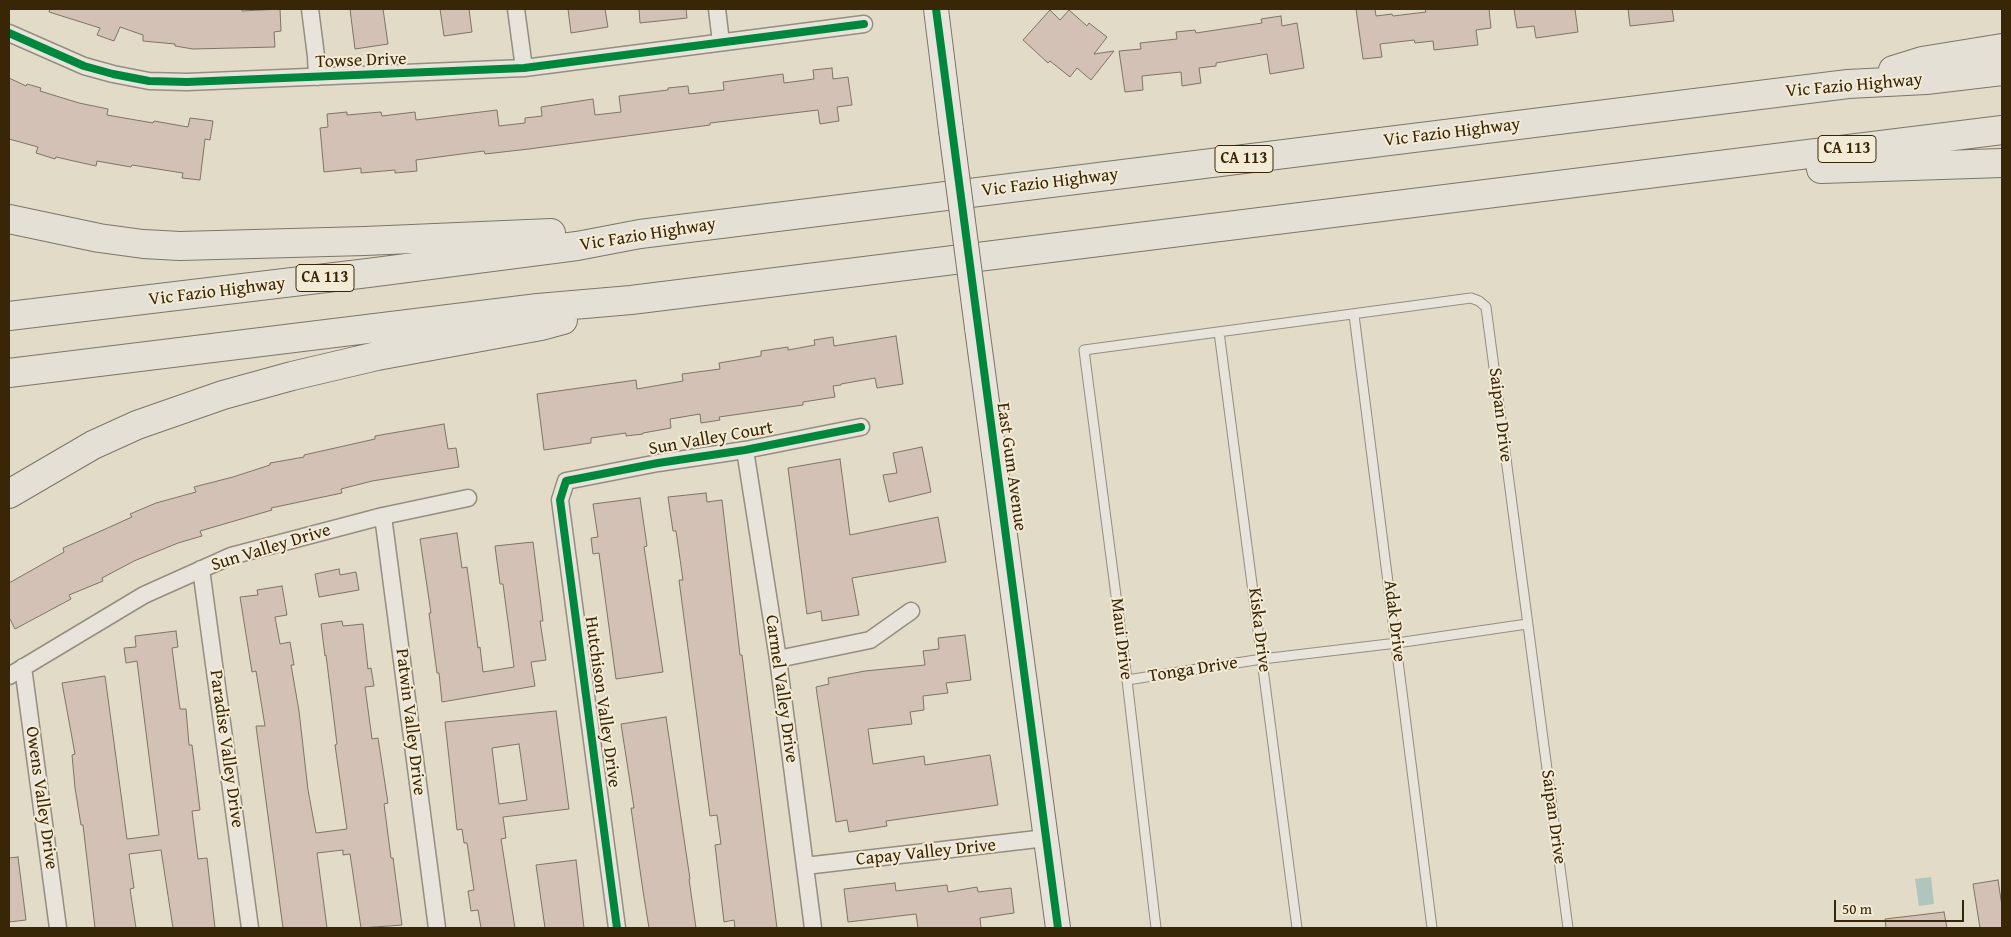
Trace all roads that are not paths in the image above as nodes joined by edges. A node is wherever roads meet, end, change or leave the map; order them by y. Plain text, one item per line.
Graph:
1 (310, 9) edge
2 (516, 9) edge
3 (717, 9) edge
4 (936, 9) edge
5 (864, 24) dead end
6 (9, 33) edge
7 (721, 42) junction
8 (2002, 48) edge
9 (524, 68) junction
10 (2002, 71) edge
11 (316, 77) junction
12 (1848, 84) junction
13 (2002, 130) edge
14 (2002, 163) edge
15 (1692, 169) junction
16 (9, 219) edge
17 (640, 234) junction
18 (631, 300) junction
19 (1354, 315) junction
20 (9, 316) edge
21 (1219, 332) junction
22 (1084, 350) joint
23 (9, 373) edge
24 (861, 427) dead end
25 (745, 450) junction
26 (566, 481) joint
27 (9, 494) edge
28 (468, 498) dead end
29 (383, 516) junction
30 (201, 569) junction
31 (911, 611) dead end
32 (1527, 624) junction
33 (1397, 643) junction
34 (778, 659) junction
35 (1262, 659) junction
36 (23, 667) junction
37 (9, 676) edge
38 (1127, 680) junction
39 (1046, 838) junction
40 (805, 866) junction
41 (58, 928) edge
42 (250, 928) edge
43 (437, 928) edge
44 (617, 928) edge
45 (813, 928) edge
46 (1058, 928) edge
47 (1156, 928) edge
48 (1297, 928) edge
49 (1432, 928) edge
50 (1568, 928) edge

1 - 11 street
2 - 9 street
3 - 7 street
4 - 39 street, East Gum Avenue, bridge
5 - 7 street, Towse Drive
6 - 11 street, Towse Drive
7 - 9 street, Towse Drive
8 - 12 highway
9 - 11 street, Towse Drive
10 - 12 highway, Vic Fazio Highway / CA 113
12 - 17 highway, Vic Fazio Highway / CA 113
13 - 15 highway, CA 113
14 - 15 highway
15 - 18 highway, CA 113
16 - 17 highway
17 - 20 highway, Vic Fazio Highway / CA 113
18 - 23 highway, CA 113
18 - 27 highway
19 - 21 lane, Saipan Drive
19 - 32 lane, Saipan Drive
19 - 33 lane, Adak Drive
21 - 22 lane, Saipan Drive
21 - 35 lane, Kiska Drive
22 - 38 lane, Maui Drive
24 - 25 street, Sun Valley Court
25 - 26 street, Sun Valley Court
25 - 34 street, Carmel Valley Drive
26 - 44 street, Hutchison Valley Drive
28 - 29 street, Sun Valley Drive
29 - 30 street, Sun Valley Drive
29 - 43 street, Patwin Valley Drive
30 - 36 street, Sun Valley Drive
30 - 42 street, Paradise Valley Drive
31 - 34 street
32 - 33 lane, Tonga Drive
32 - 50 lane, Saipan Drive
33 - 35 lane, Tonga Drive
33 - 49 lane, Adak Drive
34 - 40 street, Carmel Valley Drive
35 - 38 lane, Tonga Drive
35 - 48 lane, Kiska Drive
36 - 37 street, Sun Valley Drive
36 - 41 street, Owens Valley Drive
38 - 47 lane, Maui Drive
39 - 40 street, Capay Valley Drive
39 - 46 street, East Gum Avenue
40 - 45 street, Carmel Valley Drive

